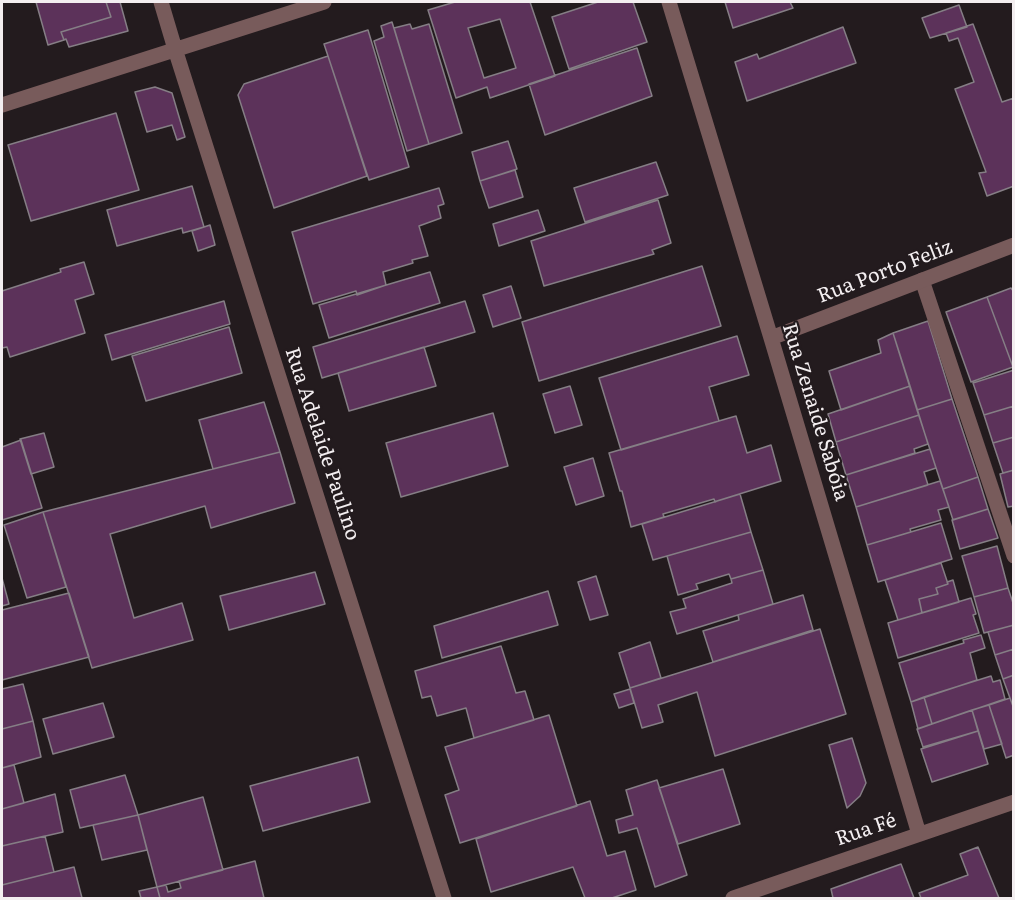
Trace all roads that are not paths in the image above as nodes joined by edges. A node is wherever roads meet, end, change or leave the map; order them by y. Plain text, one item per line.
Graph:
1 (161, 2) edge
2 (324, 2) edge
3 (669, 2) edge
4 (175, 50) junction
5 (2, 105) edge
6 (1014, 245) edge
7 (922, 280) junction
8 (771, 338) junction
9 (1014, 555) edge
10 (1014, 802) edge
11 (919, 834) junction
12 (444, 898) edge
13 (733, 898) edge

1 - 4 street, Rua Adelaide Paulino
2 - 4 street
3 - 8 street, Rua Zenaide Sabóia
4 - 5 street
4 - 12 street, Rua Adelaide Paulino
6 - 7 street, Rua Porto Feliz
7 - 8 street, Rua Porto Feliz
7 - 9 street
8 - 11 street, Rua Zenaide Sabóia
10 - 11 street, Rua Fé
11 - 13 street, Rua Fé

